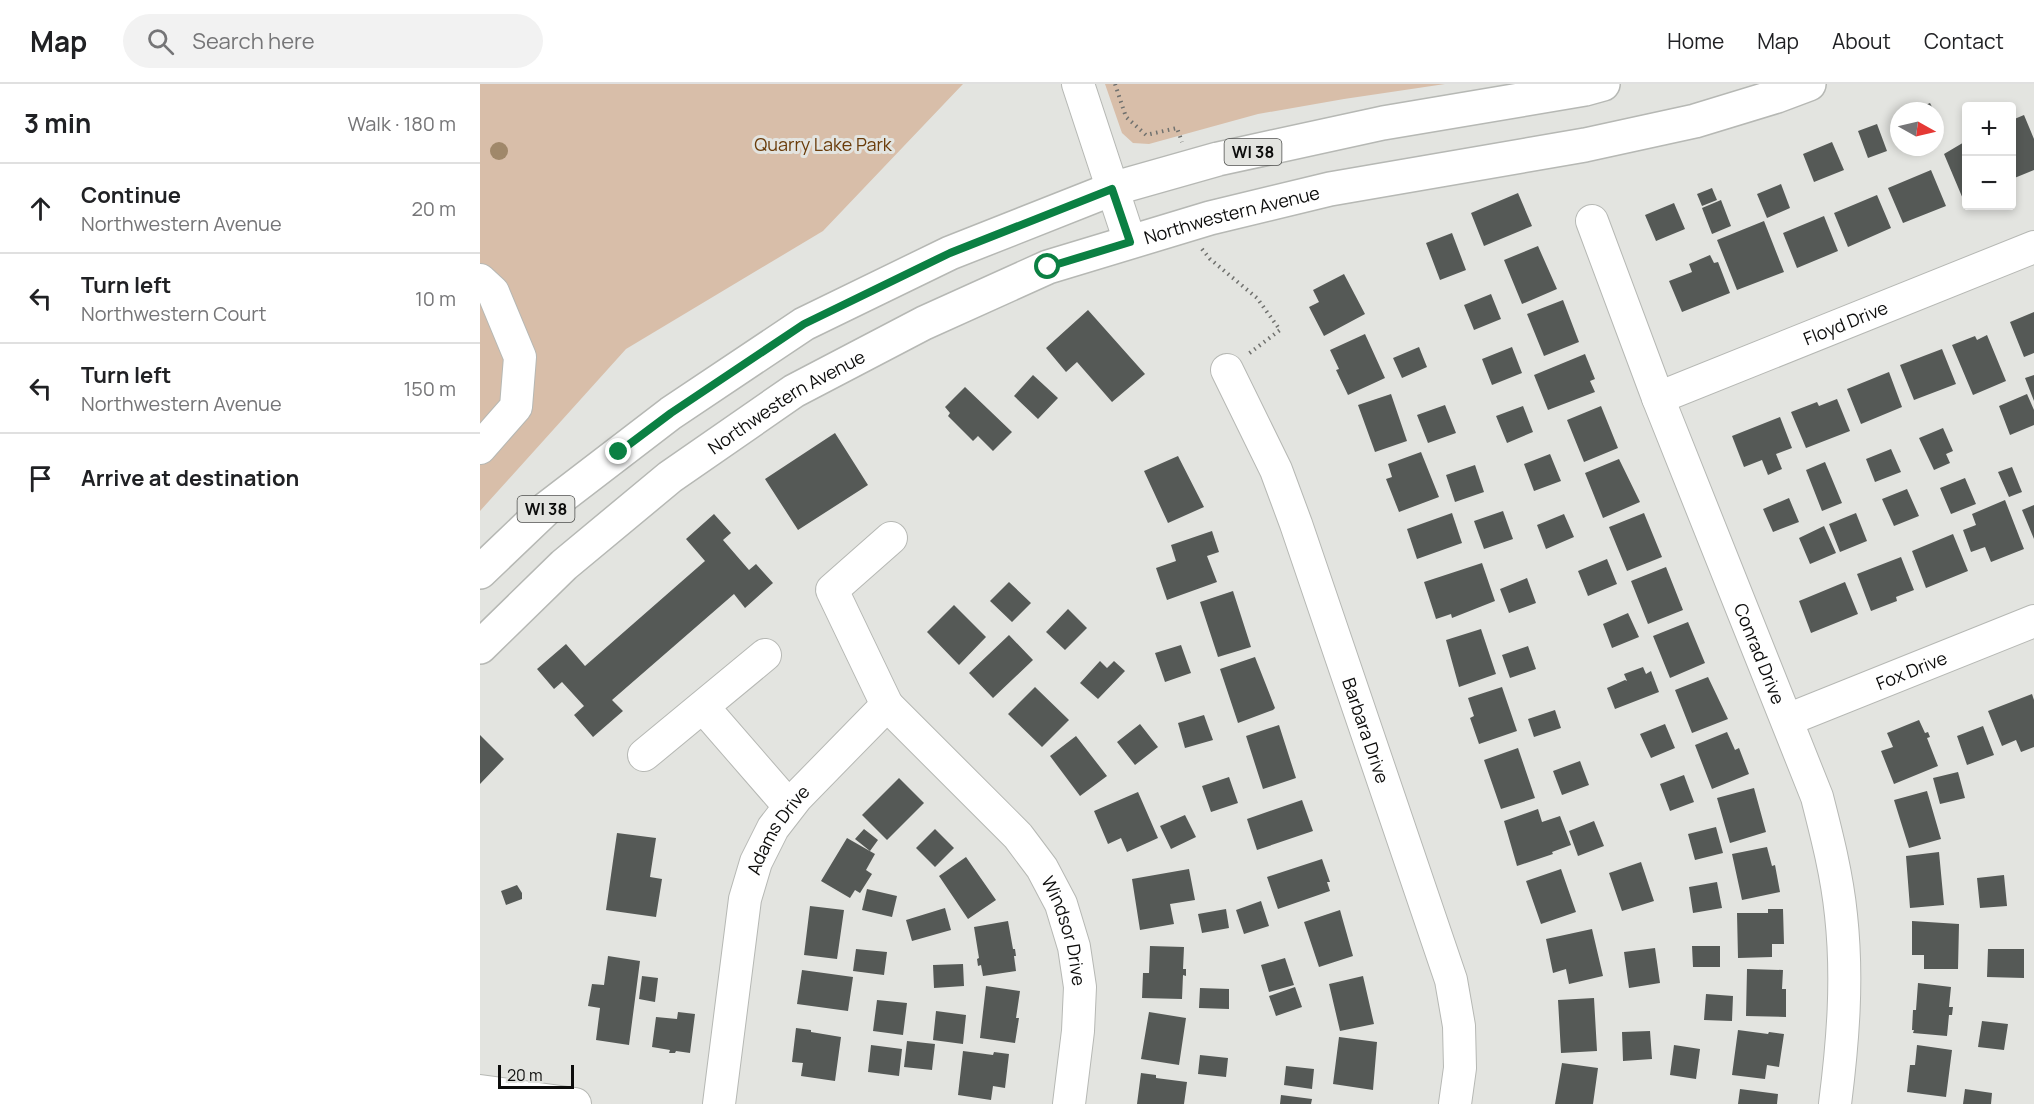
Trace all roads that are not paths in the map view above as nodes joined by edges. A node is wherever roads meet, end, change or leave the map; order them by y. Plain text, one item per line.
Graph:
1 (1078, 84) edge
2 (1603, 84) edge
3 (1809, 84) edge
4 (1112, 189) junction
5 (1592, 221) dead end
6 (1130, 242) junction
7 (2034, 247) edge
8 (480, 280) edge
9 (1227, 370) dead end
10 (1658, 398) junction
11 (480, 448) edge
12 (891, 538) dead end
13 (480, 572) edge
14 (2034, 621) edge
15 (480, 647) edge
16 (765, 656) dead end
17 (887, 705) junction
18 (703, 707) junction
19 (1787, 720) junction
20 (644, 755) dead end
21 (789, 806) junction
22 (480, 1091) edge
23 (575, 1104) edge
24 (719, 1104) edge
25 (1069, 1104) edge
26 (1455, 1104) edge
27 (1835, 1104) edge

1 - 4 street
2 - 4 main road, WI 38
3 - 6 main road, Northwestern Avenue / WI 38
4 - 6 street
4 - 13 main road, WI 38
5 - 10 street, Conrad Drive
6 - 15 main road, Northwestern Avenue / WI 38
7 - 10 street, Floyd Drive
8 - 11 street
9 - 26 street, Barbara Drive
10 - 19 street, Conrad Drive
12 - 17 street
14 - 19 street, Fox Drive
16 - 18 street
17 - 21 street, Adams Drive
17 - 25 street, Windsor Drive
18 - 20 street
18 - 21 street
19 - 27 street, Conrad Drive
21 - 24 street, Adams Drive
22 - 23 street

